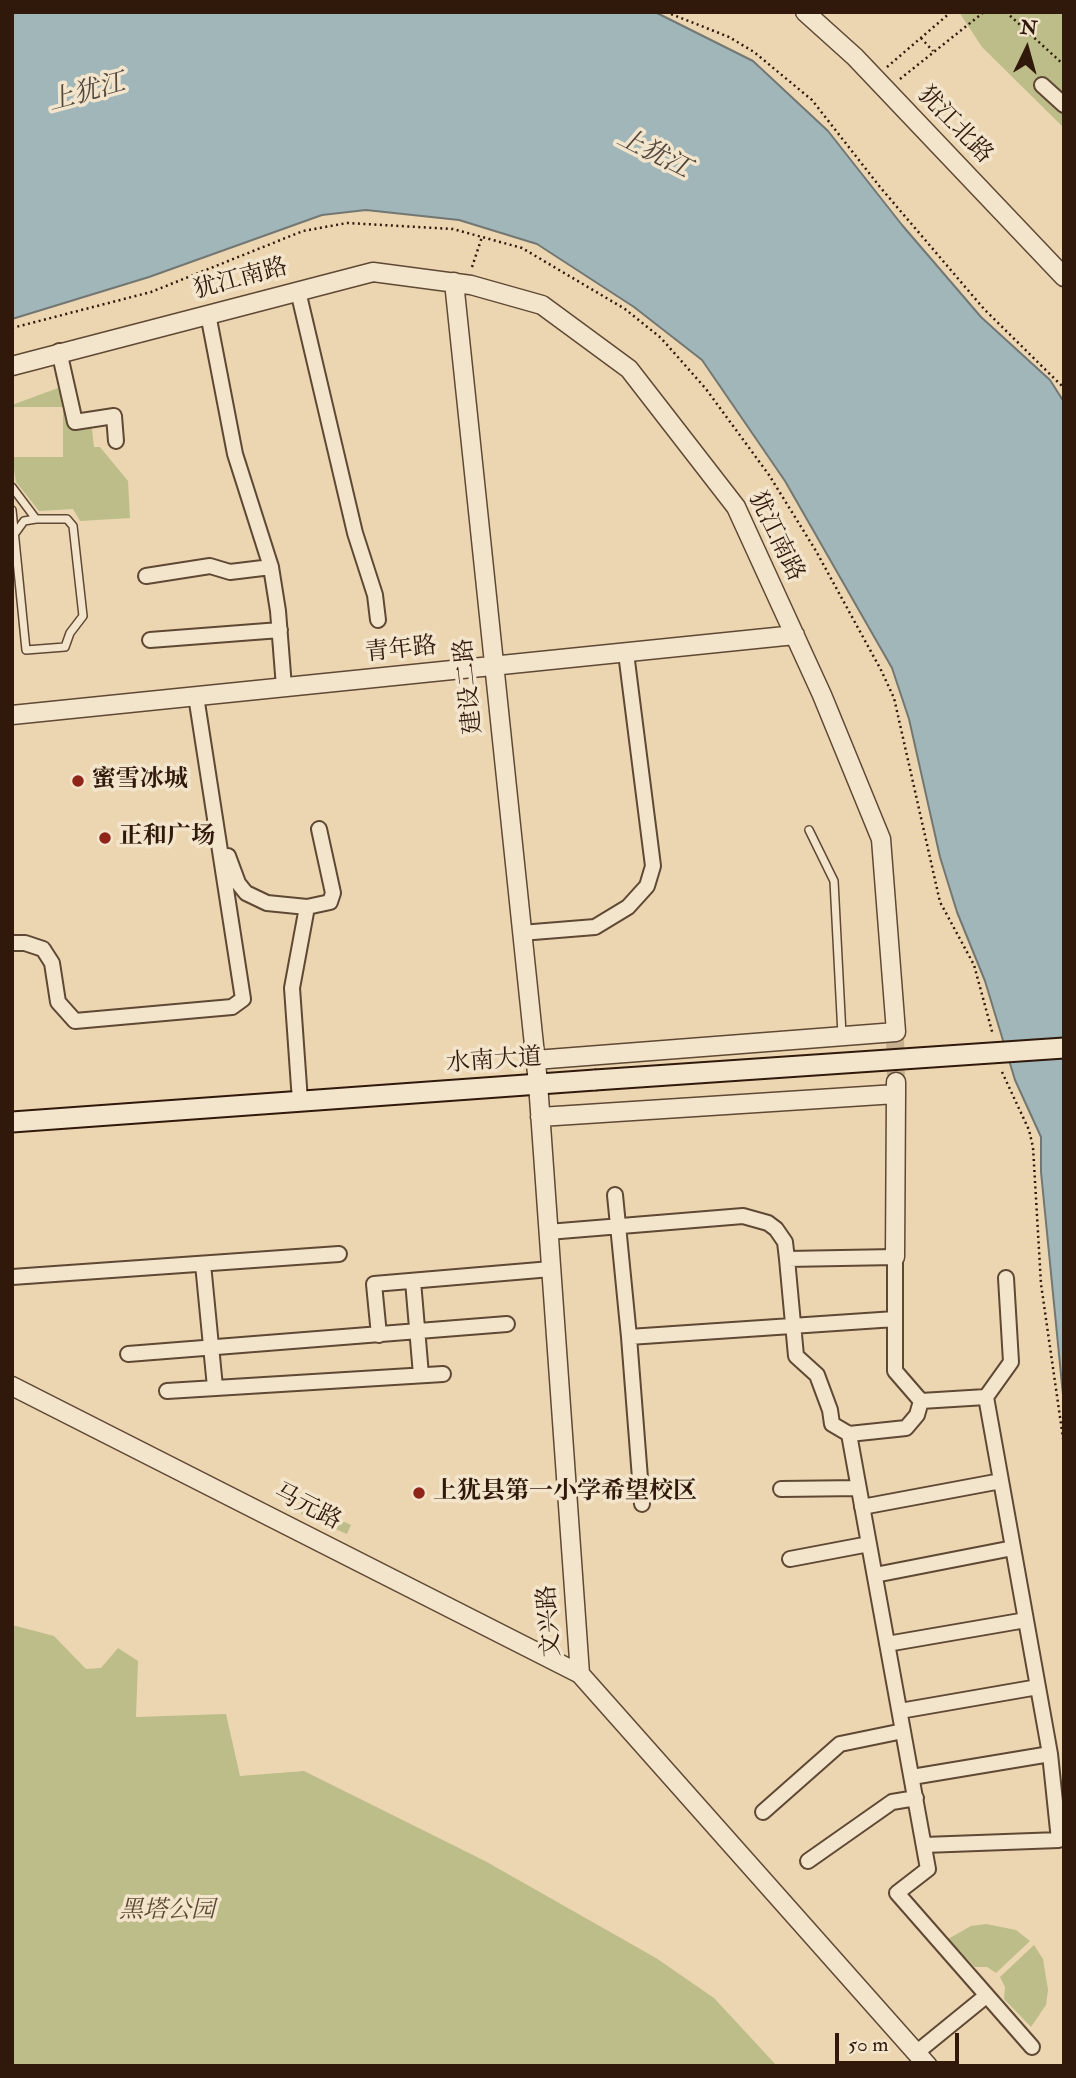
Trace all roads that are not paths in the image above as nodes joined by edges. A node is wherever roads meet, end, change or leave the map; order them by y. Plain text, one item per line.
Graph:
1 (805, 12) edge
2 (1042, 85) dead end
3 (1064, 105) edge
4 (1064, 277) edge
5 (454, 282) junction
6 (298, 290) junction
7 (208, 314) junction
8 (59, 351) junction
9 (12, 366) edge
10 (116, 441) dead end
11 (12, 487) edge
12 (12, 510) edge
13 (36, 519) junction
14 (16, 532) junction
15 (271, 566) junction
16 (146, 576) dead end
17 (378, 620) dead end
18 (280, 630) junction
19 (795, 635) junction
20 (150, 640) dead end
21 (626, 653) junction
22 (492, 666) junction
23 (284, 687) junction
24 (196, 696) junction
25 (12, 715) edge
26 (212, 798) junction
27 (319, 829) dead end
28 (809, 830) dead end
29 (307, 907) junction
30 (521, 933) junction
31 (12, 943) edge
32 (842, 1035) junction
33 (1064, 1048) edge
34 (535, 1060) junction
35 (538, 1083) junction
36 (300, 1101) junction
37 (540, 1118) junction
38 (12, 1122) edge
39 (615, 1195) dead end
40 (618, 1226) junction
41 (548, 1232) junction
42 (339, 1254) dead end
43 (895, 1257) junction
44 (787, 1259) junction
45 (203, 1264) junction
46 (551, 1269) junction
47 (12, 1277) edge
48 (1006, 1278) dead end
49 (413, 1281) junction
50 (895, 1319) junction
51 (507, 1324) dead end
52 (793, 1326) junction
53 (417, 1331) junction
54 (379, 1335) junction
55 (629, 1338) junction
56 (211, 1348) junction
57 (128, 1354) dead end
58 (443, 1374) dead end
59 (421, 1375) junction
60 (12, 1386) edge
61 (215, 1387) junction
62 (167, 1391) dead end
63 (986, 1397) junction
64 (921, 1401) junction
65 (849, 1434) junction
66 (1001, 1482) junction
67 (859, 1488) junction
68 (781, 1489) dead end
69 (642, 1504) dead end
70 (862, 1507) junction
71 (869, 1544) junction
72 (1013, 1548) junction
73 (790, 1559) dead end
74 (875, 1575) junction
75 (1026, 1620) junction
76 (887, 1644) junction
77 (580, 1674) junction
78 (1038, 1687) junction
79 (900, 1711) junction
80 (903, 1731) junction
81 (1050, 1754) junction
82 (912, 1777) junction
83 (916, 1798) junction
84 (763, 1812) dead end
85 (924, 1845) junction
86 (808, 1861) dead end
87 (986, 1996) junction
88 (1032, 2048) dead end
89 (922, 2059) edge

1 - 4 street, 犹江北路
2 - 3 street
5 - 6 street, 犹江南路
5 - 19 street, 犹江南路
5 - 22 street, 建设二路
6 - 7 street, 犹江南路
6 - 17 street
7 - 8 street, 犹江南路
7 - 15 street
8 - 9 street, 犹江南路
8 - 10 street
11 - 13 lane
12 - 14 lane
13 - 14 lane
13 - 14 lane
15 - 16 street
15 - 18 street
18 - 20 street
18 - 23 street
19 - 21 street, 青年路
19 - 32 street, 犹江南路
21 - 22 street, 青年路
21 - 30 street
22 - 23 street, 青年路
22 - 30 street, 建设二路
23 - 24 street, 青年路
24 - 25 street, 青年路
24 - 26 street
26 - 29 street
26 - 31 street
27 - 29 street
28 - 32 lane
29 - 36 street
30 - 34 street, 建设二路
32 - 34 street, 犹江南路
33 - 35 main road, 水南大道, bridge
34 - 35 street, 建设二路
35 - 36 main road, 水南大道
35 - 37 street, 文兴路
36 - 38 main road, 水南大道
37 - 41 street, 文兴路
37 - 43 street
39 - 40 street
40 - 41 street
40 - 44 street
40 - 55 street
41 - 46 street, 文兴路
42 - 45 street
43 - 44 street
43 - 50 street
44 - 52 street
45 - 47 street
45 - 56 street
46 - 49 street
46 - 77 street, 文兴路
48 - 63 street
49 - 53 street
49 - 54 street
50 - 52 street
50 - 64 street
51 - 53 street
52 - 55 street
52 - 65 street
53 - 54 street
53 - 59 street
54 - 56 street
55 - 69 street
56 - 57 street
56 - 61 street
58 - 59 street
59 - 61 street
60 - 77 street, 马元路
61 - 62 street
63 - 64 street
63 - 66 street
64 - 65 street
65 - 67 street
66 - 70 street
66 - 72 street
67 - 68 street
67 - 70 street
70 - 71 street
71 - 73 street
71 - 74 street
72 - 74 street
72 - 75 street
74 - 76 street
75 - 76 street
75 - 78 street
76 - 79 street
77 - 89 street, 文兴路
78 - 79 street
78 - 81 street
79 - 80 street
80 - 82 street
80 - 84 street
81 - 82 street
81 - 85 street
82 - 83 street
83 - 85 street
83 - 86 street
85 - 87 street
87 - 88 street
87 - 89 street

